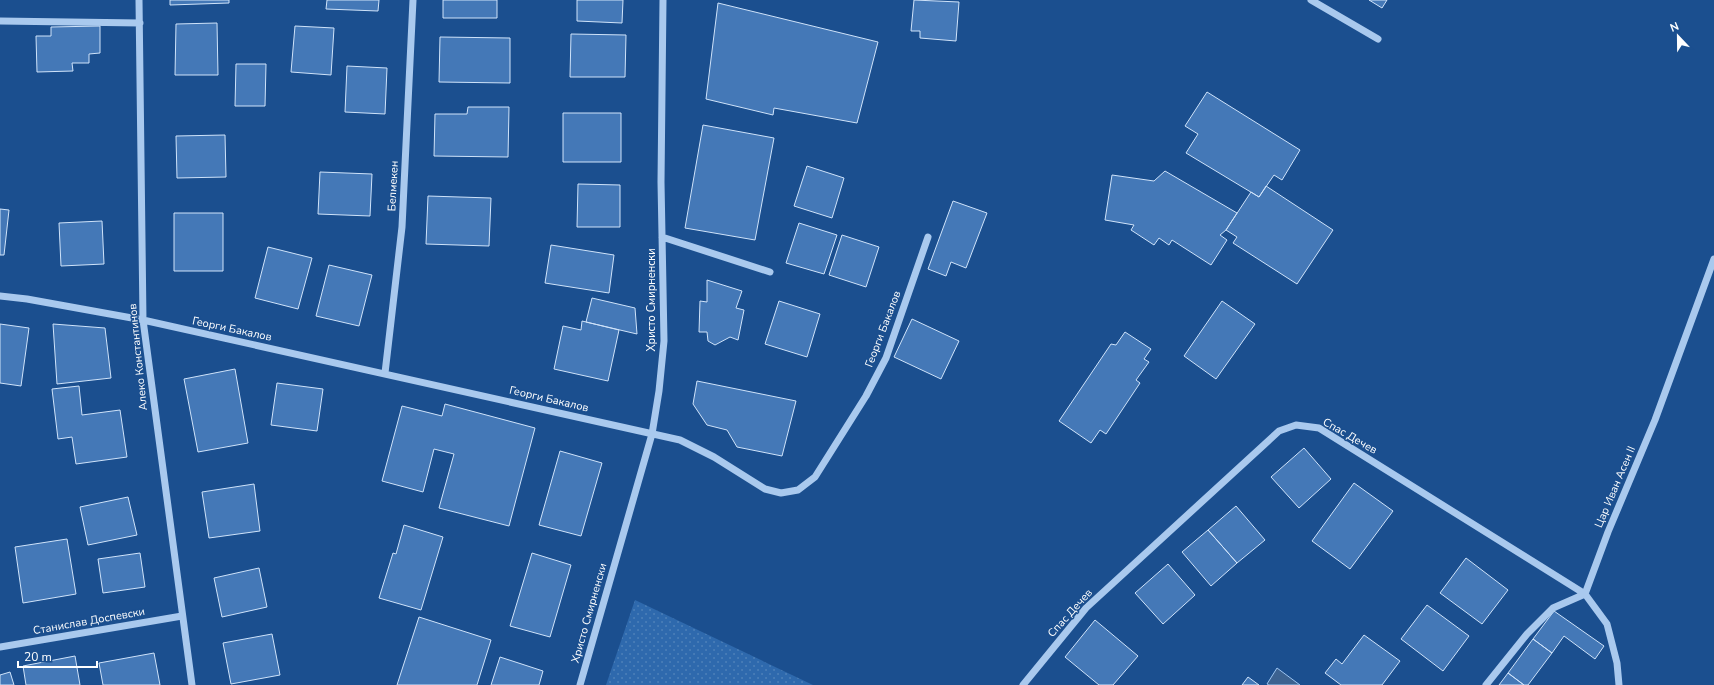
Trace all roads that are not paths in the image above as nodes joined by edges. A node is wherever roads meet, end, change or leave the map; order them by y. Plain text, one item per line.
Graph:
1 (139, 0) edge
2 (413, 0) edge
3 (663, 0) edge
4 (1311, 0) edge
5 (0, 21) edge
6 (140, 24) junction
7 (1378, 39) dead end
8 (662, 237) junction
9 (928, 237) dead end
10 (1714, 259) edge
11 (770, 272) dead end
12 (0, 296) edge
13 (143, 320) junction
14 (385, 373) junction
15 (652, 434) junction
16 (1586, 594) junction
17 (182, 616) junction
18 (0, 647) edge
19 (192, 685) edge
20 (580, 685) edge
21 (1023, 685) edge
22 (1486, 685) edge
23 (1619, 685) edge

1 - 6 street, Алеко Константинов
2 - 14 street, Белмекен
3 - 8 street, Христо Смирненски
4 - 7 street
5 - 6 street
6 - 13 street, Алеко Константинов
8 - 11 street
8 - 15 street, Христо Смирненски
9 - 15 street, Георги Бакалов
10 - 16 street, Цар Иван Асен II
12 - 13 street, Георги Бакалов
13 - 14 street, Георги Бакалов
13 - 17 street, Алеко Константинов
14 - 15 street, Георги Бакалов
15 - 20 street, Христо Смирненски
16 - 21 street, Спас Дечев
16 - 22 street
16 - 23 street, Спас Дечев
17 - 18 street, Станислав Доспевски
17 - 19 street, Алеко Константинов

